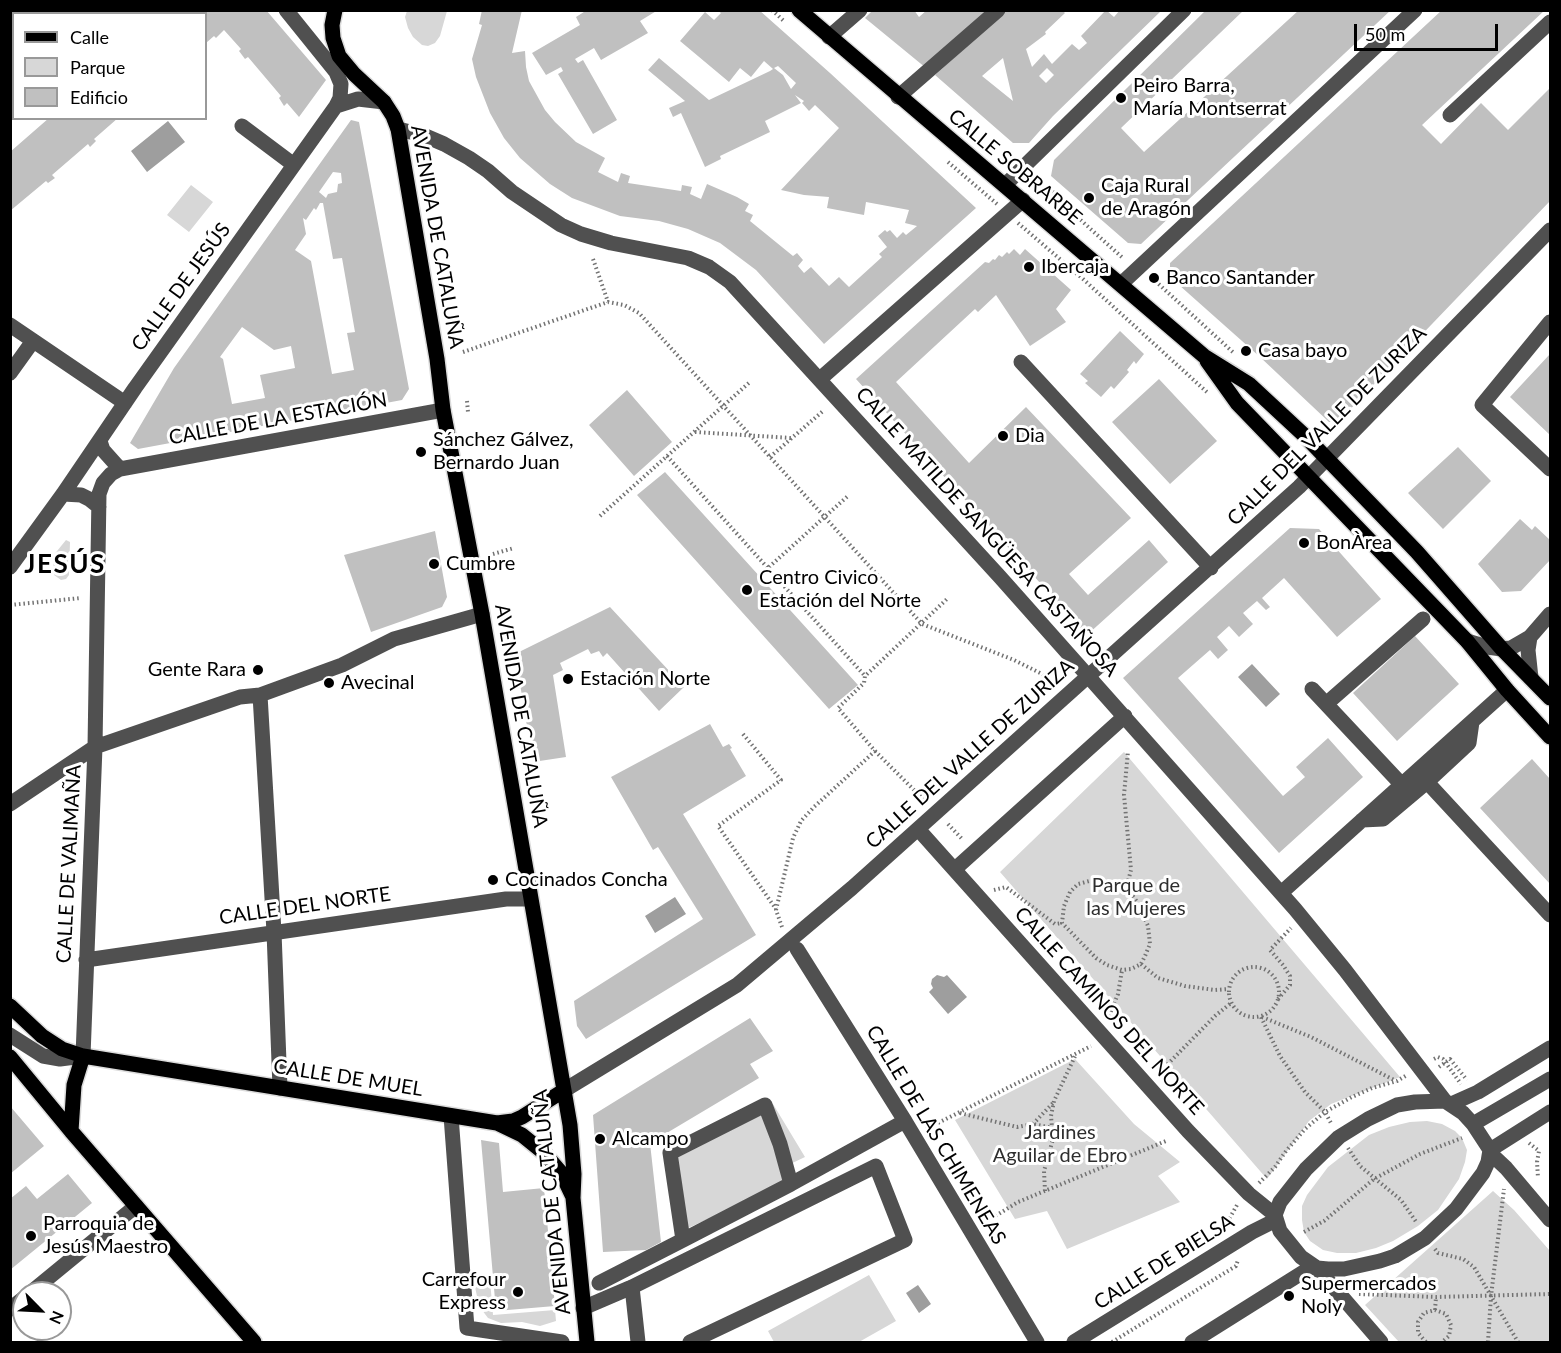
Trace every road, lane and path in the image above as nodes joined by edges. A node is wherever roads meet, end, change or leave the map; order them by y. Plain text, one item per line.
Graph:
1 (286, 10) edge
2 (335, 10) edge
3 (772, 10) edge
4 (799, 10) edge
5 (860, 10) edge
6 (998, 10) edge
7 (1184, 10) edge
8 (1415, 10) edge
9 (1551, 22) edge
10 (790, 26) dead end
11 (829, 37) junction
12 (898, 97) junction
13 (384, 102) junction
14 (336, 106) junction
15 (1450, 115) dead end
16 (242, 126) dead end
17 (398, 129) junction
18 (943, 158) dead end
19 (294, 165) junction
20 (1005, 184) junction
21 (1023, 200) junction
22 (1007, 214) junction
23 (1551, 230) edge
24 (593, 259) dead end
25 (1121, 284) junction
26 (608, 302) junction
27 (1551, 322) edge
28 (10, 325) edge
29 (33, 341) junction
30 (463, 352) dead end
31 (1204, 356) junction
32 (1021, 362) dead end
33 (10, 373) edge
34 (820, 379) junction
35 (750, 382) dead end
36 (1212, 398) dead end
37 (467, 400) dead end
38 (125, 404) junction
39 (724, 405) junction
40 (443, 410) junction
41 (823, 411) dead end
42 (468, 412) dead end
43 (695, 432) junction
44 (751, 435) junction
45 (791, 438) junction
46 (100, 441) junction
47 (667, 456) junction
48 (770, 457) junction
49 (1328, 458) junction
50 (120, 469) junction
51 (1551, 469) edge
52 (1309, 477) junction
53 (63, 494) junction
54 (849, 495) dead end
55 (99, 507) junction
56 (600, 516) dead end
57 (824, 517) junction
58 (514, 548) dead end
59 (493, 554) dead end
60 (10, 567) edge
61 (769, 567) junction
62 (1211, 568) junction
63 (92, 596) junction
64 (947, 599) dead end
65 (10, 605) edge
66 (482, 614) junction
67 (1551, 614) edge
68 (1423, 619) dead end
69 (921, 624) junction
70 (1530, 637) junction
71 (1467, 641) junction
72 (1502, 649) junction
73 (865, 676) junction
74 (1088, 676) junction
75 (1531, 678) junction
76 (1048, 681) dead end
77 (1312, 688) dead end
78 (1507, 690) junction
79 (260, 695) junction
80 (1551, 698) edge
81 (1326, 704) junction
82 (1125, 716) junction
83 (1472, 722) junction
84 (743, 734) dead end
85 (1551, 737) edge
86 (95, 747) junction
87 (875, 751) junction
88 (1128, 751) dead end
89 (1426, 782) junction
90 (1402, 785) junction
91 (10, 804) edge
92 (937, 813) junction
93 (1362, 820) junction
94 (918, 829) junction
95 (975, 851) junction
96 (955, 869) junction
97 (1126, 889) junction
98 (1281, 893) junction
99 (978, 895) junction
100 (530, 899) junction
101 (776, 910) junction
102 (1551, 915) edge
103 (1302, 917) junction
104 (1062, 923) junction
105 (274, 932) junction
106 (784, 933) dead end
107 (797, 949) dead end
108 (86, 960) junction
109 (1141, 964) junction
110 (1122, 970) junction
111 (1229, 989) junction
112 (1278, 999) junction
113 (1231, 1003) junction
114 (10, 1006) edge
115 (1109, 1016) dead end
116 (1262, 1017) junction
117 (10, 1035) edge
118 (1097, 1043) dead end
119 (1551, 1048) edge
120 (1077, 1054) junction
121 (83, 1056) junction
122 (10, 1057) edge
123 (1420, 1068) junction
124 (1551, 1079) edge
125 (1397, 1081) junction
126 (1147, 1085) junction
127 (280, 1088) junction
128 (563, 1091) junction
129 (1470, 1096) junction
130 (1054, 1101) junction
131 (1448, 1102) junction
132 (1551, 1112) edge
133 (960, 1113) junction
134 (452, 1116) junction
135 (905, 1121) junction
136 (497, 1124) junction
137 (1033, 1124) junction
138 (1473, 1124) junction
139 (1053, 1128) junction
140 (71, 1131) junction
141 (914, 1135) junction
142 (1462, 1138) dead end
143 (1166, 1140) dead end
144 (1490, 1151) junction
145 (1506, 1168) junction
146 (791, 1184) junction
147 (1258, 1184) dead end
148 (1045, 1191) junction
149 (573, 1198) junction
150 (1241, 1202) dead end
151 (136, 1206) junction
152 (1276, 1217) junction
153 (1551, 1220) edge
154 (970, 1232) junction
155 (1304, 1232) dead end
156 (1223, 1237) dead end
157 (683, 1240) junction
158 (1434, 1248) dead end
159 (1236, 1256) dead end
160 (1315, 1267) junction
161 (45, 1281) edge
162 (599, 1283) dead end
163 (632, 1287) junction
164 (1350, 1293) dead end
165 (1551, 1294) edge
166 (1491, 1296) junction
167 (1436, 1297) junction
168 (583, 1308) junction
169 (1435, 1310) junction
170 (254, 1342) edge
171 (562, 1342) edge
172 (587, 1342) edge
173 (638, 1342) edge
174 (690, 1342) edge
175 (1037, 1342) edge
176 (1074, 1342) edge
177 (1112, 1342) edge
178 (1192, 1342) edge
179 (1381, 1342) edge
180 (1426, 1342) edge
181 (1442, 1342) edge
182 (1488, 1342) edge
183 (1518, 1342) edge

1 - 14 street
2 - 13 main road, AVENIDA DE CATALUÑA
3 - 10 path
4 - 11 main road, CALLE SOBRARBE
5 - 11 street
6 - 12 street
7 - 20 street
8 - 25 street
9 - 15 street
11 - 12 main road, CALLE SOBRARBE
12 - 20 main road, CALLE SOBRARBE
13 - 14 street
13 - 17 main road, AVENIDA DE CATALUÑA
14 - 19 street, CALLE DE JESÚS
16 - 19 street
17 - 34 street, CALLE MATILDE SANGÜESA CASTAÑOSA
17 - 40 main road, AVENIDA DE CATALUÑA
18 - 22 path
19 - 38 street, CALLE DE JESÚS
20 - 21 main road, CALLE SOBRARBE
21 - 22 street
21 - 25 main road, CALLE SOBRARBE
22 - 34 street
22 - 36 path
23 - 49 street, CALLE DEL VALLE DE ZURIZA
24 - 26 path
25 - 31 main road, CALLE SOBRARBE
26 - 30 path
26 - 39 path
27 - 51 street
28 - 29 street
29 - 33 street
29 - 38 street
31 - 49 main road
31 - 52 main road
32 - 62 street
34 - 74 street, CALLE MATILDE SANGÜESA CASTAÑOSA
35 - 39 path
37 - 42 path
38 - 46 street, CALLE DE JESÚS
39 - 43 path
39 - 44 path
40 - 50 street, CALLE DE LA ESTACIÓN
40 - 66 main road, AVENIDA DE CATALUÑA
41 - 45 path
43 - 44 path
43 - 47 path
44 - 45 path
44 - 48 path
45 - 48 path
46 - 50 street
46 - 53 street, CALLE DE JESÚS
47 - 56 path
47 - 61 path
48 - 57 path
49 - 52 street, CALLE DEL VALLE DE ZURIZA
49 - 72 main road
50 - 55 street
52 - 62 street, CALLE DEL VALLE DE ZURIZA
52 - 71 main road
53 - 55 street
53 - 60 street, CALLE DE JESÚS
54 - 57 path
55 - 63 street
57 - 61 path
57 - 69 path
58 - 59 path
61 - 73 path
62 - 74 street, CALLE DEL VALLE DE ZURIZA
63 - 65 path
63 - 86 street, CALLE DE VALIMAÑA
64 - 69 path
66 - 79 street
66 - 100 main road, AVENIDA DE CATALUÑA
67 - 70 street
68 - 81 street
69 - 73 path
69 - 76 path
70 - 72 street
70 - 75 street
71 - 72 street
71 - 78 main road
72 - 75 main road
73 - 87 path
74 - 82 street, CALLE MATILDE SANGÜESA CASTAÑOSA
74 - 92 street, CALLE DEL VALLE DE ZURIZA
75 - 80 main road
77 - 81 street
78 - 83 street
78 - 85 main road
79 - 86 street
79 - 105 street
81 - 90 street
82 - 95 street
82 - 98 street, CALLE MATILDE SANGÜESA CASTAÑOSA
83 - 89 street
83 - 90 street
84 - 101 path
86 - 91 street
86 - 108 street, CALLE DE VALIMAÑA
87 - 92 path
87 - 101 path
88 - 97 path
89 - 93 street
89 - 102 street
90 - 93 street
92 - 94 street, CALLE DEL VALLE DE ZURIZA
92 - 95 path
93 - 98 street
94 - 96 street, CALLE CAMINOS DEL NORTE
94 - 128 street, CALLE DEL VALLE DE ZURIZA
95 - 96 street
96 - 99 street, CALLE CAMINOS DEL NORTE
97 - 104 path
97 - 109 path
98 - 103 street, CALLE MATILDE SANGÜESA CASTAÑOSA
99 - 104 path
99 - 126 street, CALLE CAMINOS DEL NORTE
100 - 105 street, CALLE DEL NORTE
100 - 128 main road, AVENIDA DE CATALUÑA
101 - 106 path
103 - 112 path
103 - 123 street, CALLE MATILDE SANGÜESA CASTAÑOSA
104 - 110 path
105 - 108 street, CALLE DEL NORTE
105 - 127 street
107 - 135 street, CALLE DE LAS CHIMENEAS
108 - 121 street, CALLE DE VALIMAÑA
109 - 110 path
109 - 111 path
110 - 115 path
111 - 112 path
111 - 113 path
112 - 116 path
113 - 116 path
113 - 126 path
114 - 121 main road, CALLE DE MUEL
116 - 125 path
117 - 121 street
118 - 120 path
119 - 129 street
120 - 130 path
120 - 133 path
121 - 127 main road, CALLE DE MUEL
121 - 140 main road
122 - 140 main road
123 - 125 path
123 - 129 path
123 - 131 street, CALLE MATILDE SANGÜESA CASTAÑOSA
124 - 138 street
125 - 147 path
126 - 152 street, CALLE CAMINOS DEL NORTE
127 - 134 main road, CALLE DE MUEL
128 - 136 main road
128 - 149 main road, AVENIDA DE CATALUÑA
129 - 131 street
130 - 137 path
130 - 139 path
131 - 138 street
131 - 152 street
132 - 144 street
133 - 137 path
133 - 141 path
134 - 136 main road, CALLE DE MUEL
134 - 171 street
135 - 141 street, CALLE DE LAS CHIMENEAS
135 - 146 street
136 - 149 main road, CALLE DE MUEL
137 - 139 path
138 - 144 street
139 - 148 path
140 - 151 main road
141 - 154 street, CALLE DE LAS CHIMENEAS
142 - 155 path
143 - 148 path
144 - 145 street
144 - 160 street
145 - 153 street
145 - 166 path
146 - 157 street
146 - 157 street
148 - 154 path
149 - 168 main road, AVENIDA DE CATALUÑA
150 - 156 path
151 - 161 street
151 - 170 main road
152 - 160 street
152 - 176 street, CALLE DE BIELSA
154 - 175 street, CALLE DE LAS CHIMENEAS
157 - 162 street
158 - 166 path
159 - 177 path
160 - 178 street
160 - 179 street
163 - 168 street
163 - 173 street
163 - 174 street
164 - 167 path
165 - 166 path
166 - 167 path
166 - 182 path
166 - 183 path
167 - 169 path
168 - 172 main road, AVENIDA DE CATALUÑA
169 - 180 path
169 - 181 path

